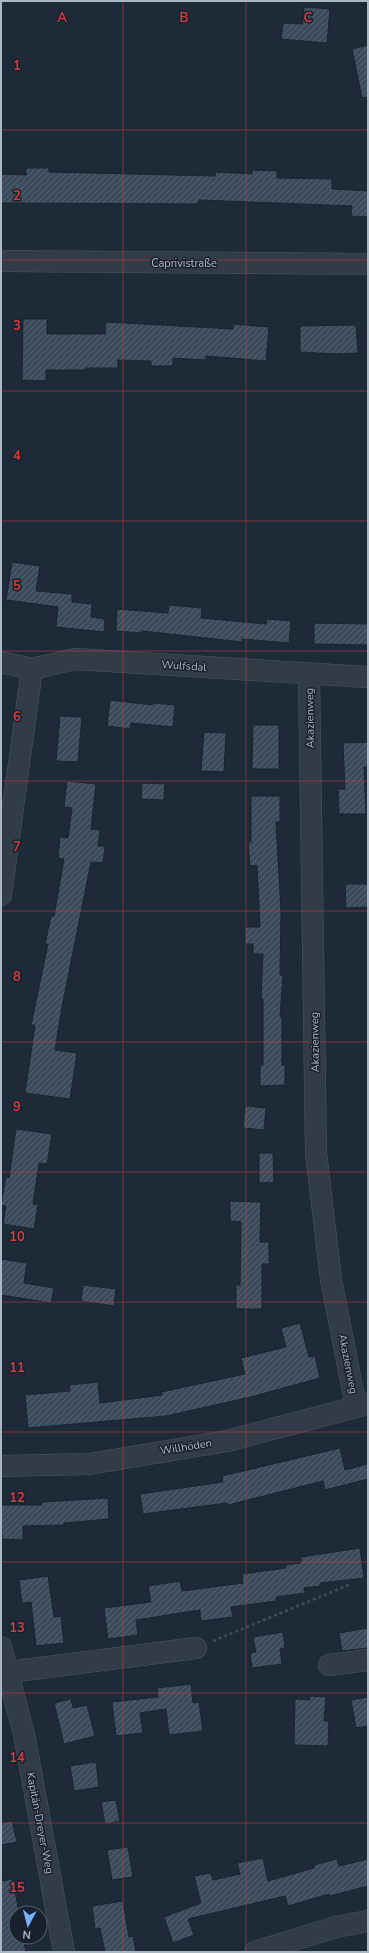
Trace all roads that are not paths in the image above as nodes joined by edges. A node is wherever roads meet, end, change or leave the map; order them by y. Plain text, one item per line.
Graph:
1 (1, 261) edge
2 (368, 264) edge
3 (1, 662) edge
4 (32, 669) junction
5 (309, 674) junction
6 (368, 677) edge
7 (1, 895) edge
8 (362, 1405) edge
9 (1, 1466) edge
10 (1, 1647) edge
11 (196, 1648) road end
12 (368, 1660) edge
13 (329, 1665) dead end
14 (9, 1672) junction
15 (368, 1921) edge
16 (64, 1952) edge
17 (255, 1952) edge

1 - 2 street, Caprivistraße
3 - 4 street, Wulfsdal
4 - 5 street, Wulfsdal
4 - 7 street
5 - 6 street, Wulfsdal
5 - 8 street, Akazienweg
8 - 9 street, Willhöden
10 - 14 street, Kapitän-Dreyer-Weg
11 - 14 street
12 - 13 street
14 - 16 street, Kapitän-Dreyer-Weg
15 - 17 street

